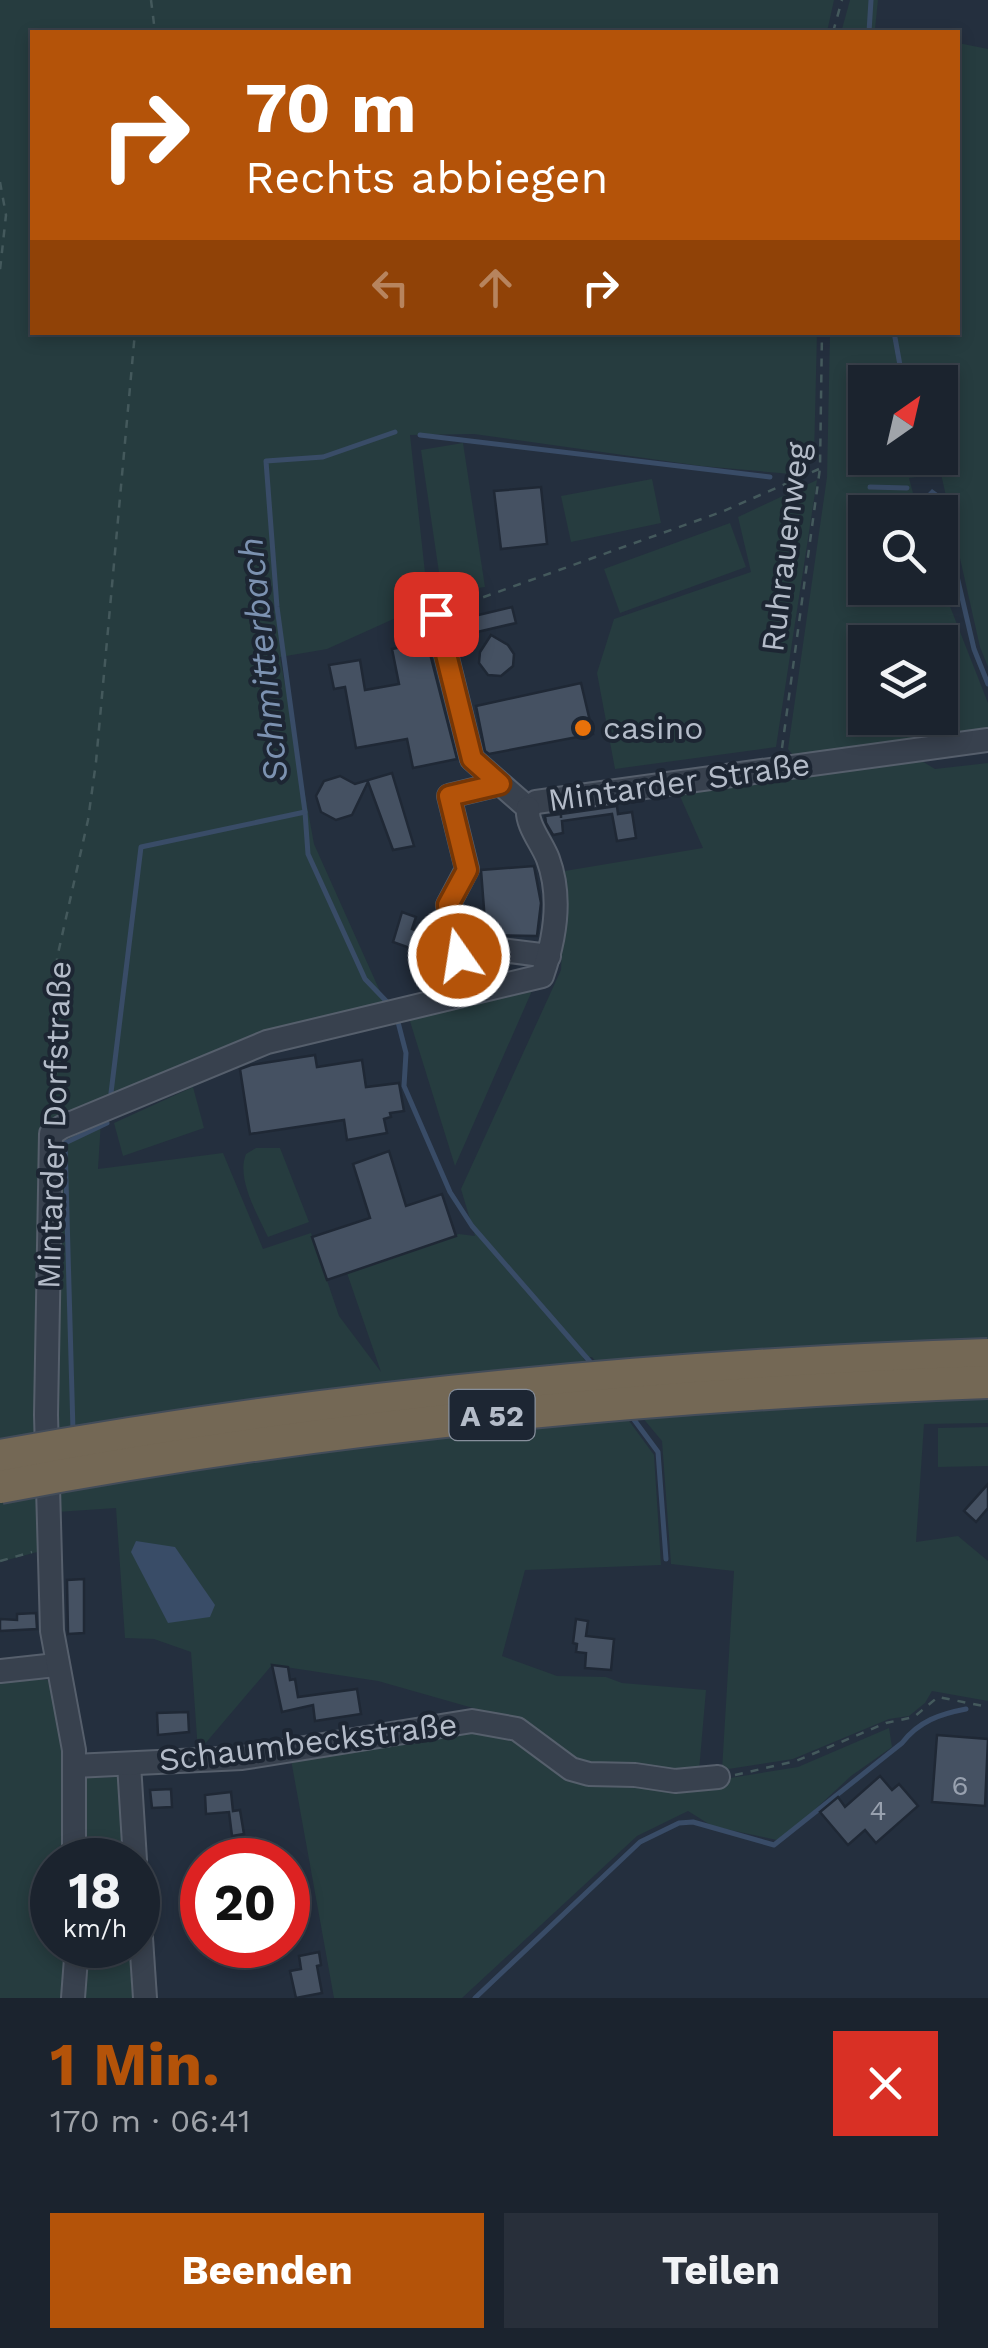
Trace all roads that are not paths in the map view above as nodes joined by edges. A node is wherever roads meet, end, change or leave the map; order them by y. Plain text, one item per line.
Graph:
1 (436, 614) road end
2 (988, 740) edge
3 (500, 784) junction
4 (528, 808) junction
5 (549, 956) junction
6 (988, 1355) edge
7 (988, 1382) edge
8 (0, 1456) edge
9 (0, 1487) edge
10 (56, 1665) junction
11 (0, 1672) edge
12 (129, 1764) junction
13 (74, 1766) junction
14 (718, 1776) road end
15 (74, 1838) edge
16 (134, 1838) edge
17 (75, 1968) edge
18 (143, 1968) edge
19 (73, 1998) edge
20 (145, 1998) edge

1 - 3 street
2 - 4 street, Mintarder Straße
3 - 4 street
3 - 5 street
4 - 5 street, Mintarder Straße
5 - 10 street, Mintarder Dorfstraße
6 - 8 highway, A 52, bridge
7 - 9 highway, A 52, bridge
10 - 11 street
10 - 13 street, Mintarder Dorfstraße
12 - 13 street, Schaumbeckstraße
12 - 14 street, Schaumbeckstraße
12 - 16 street
13 - 15 street, Mintarder Dorfstraße
17 - 19 street
18 - 20 street

